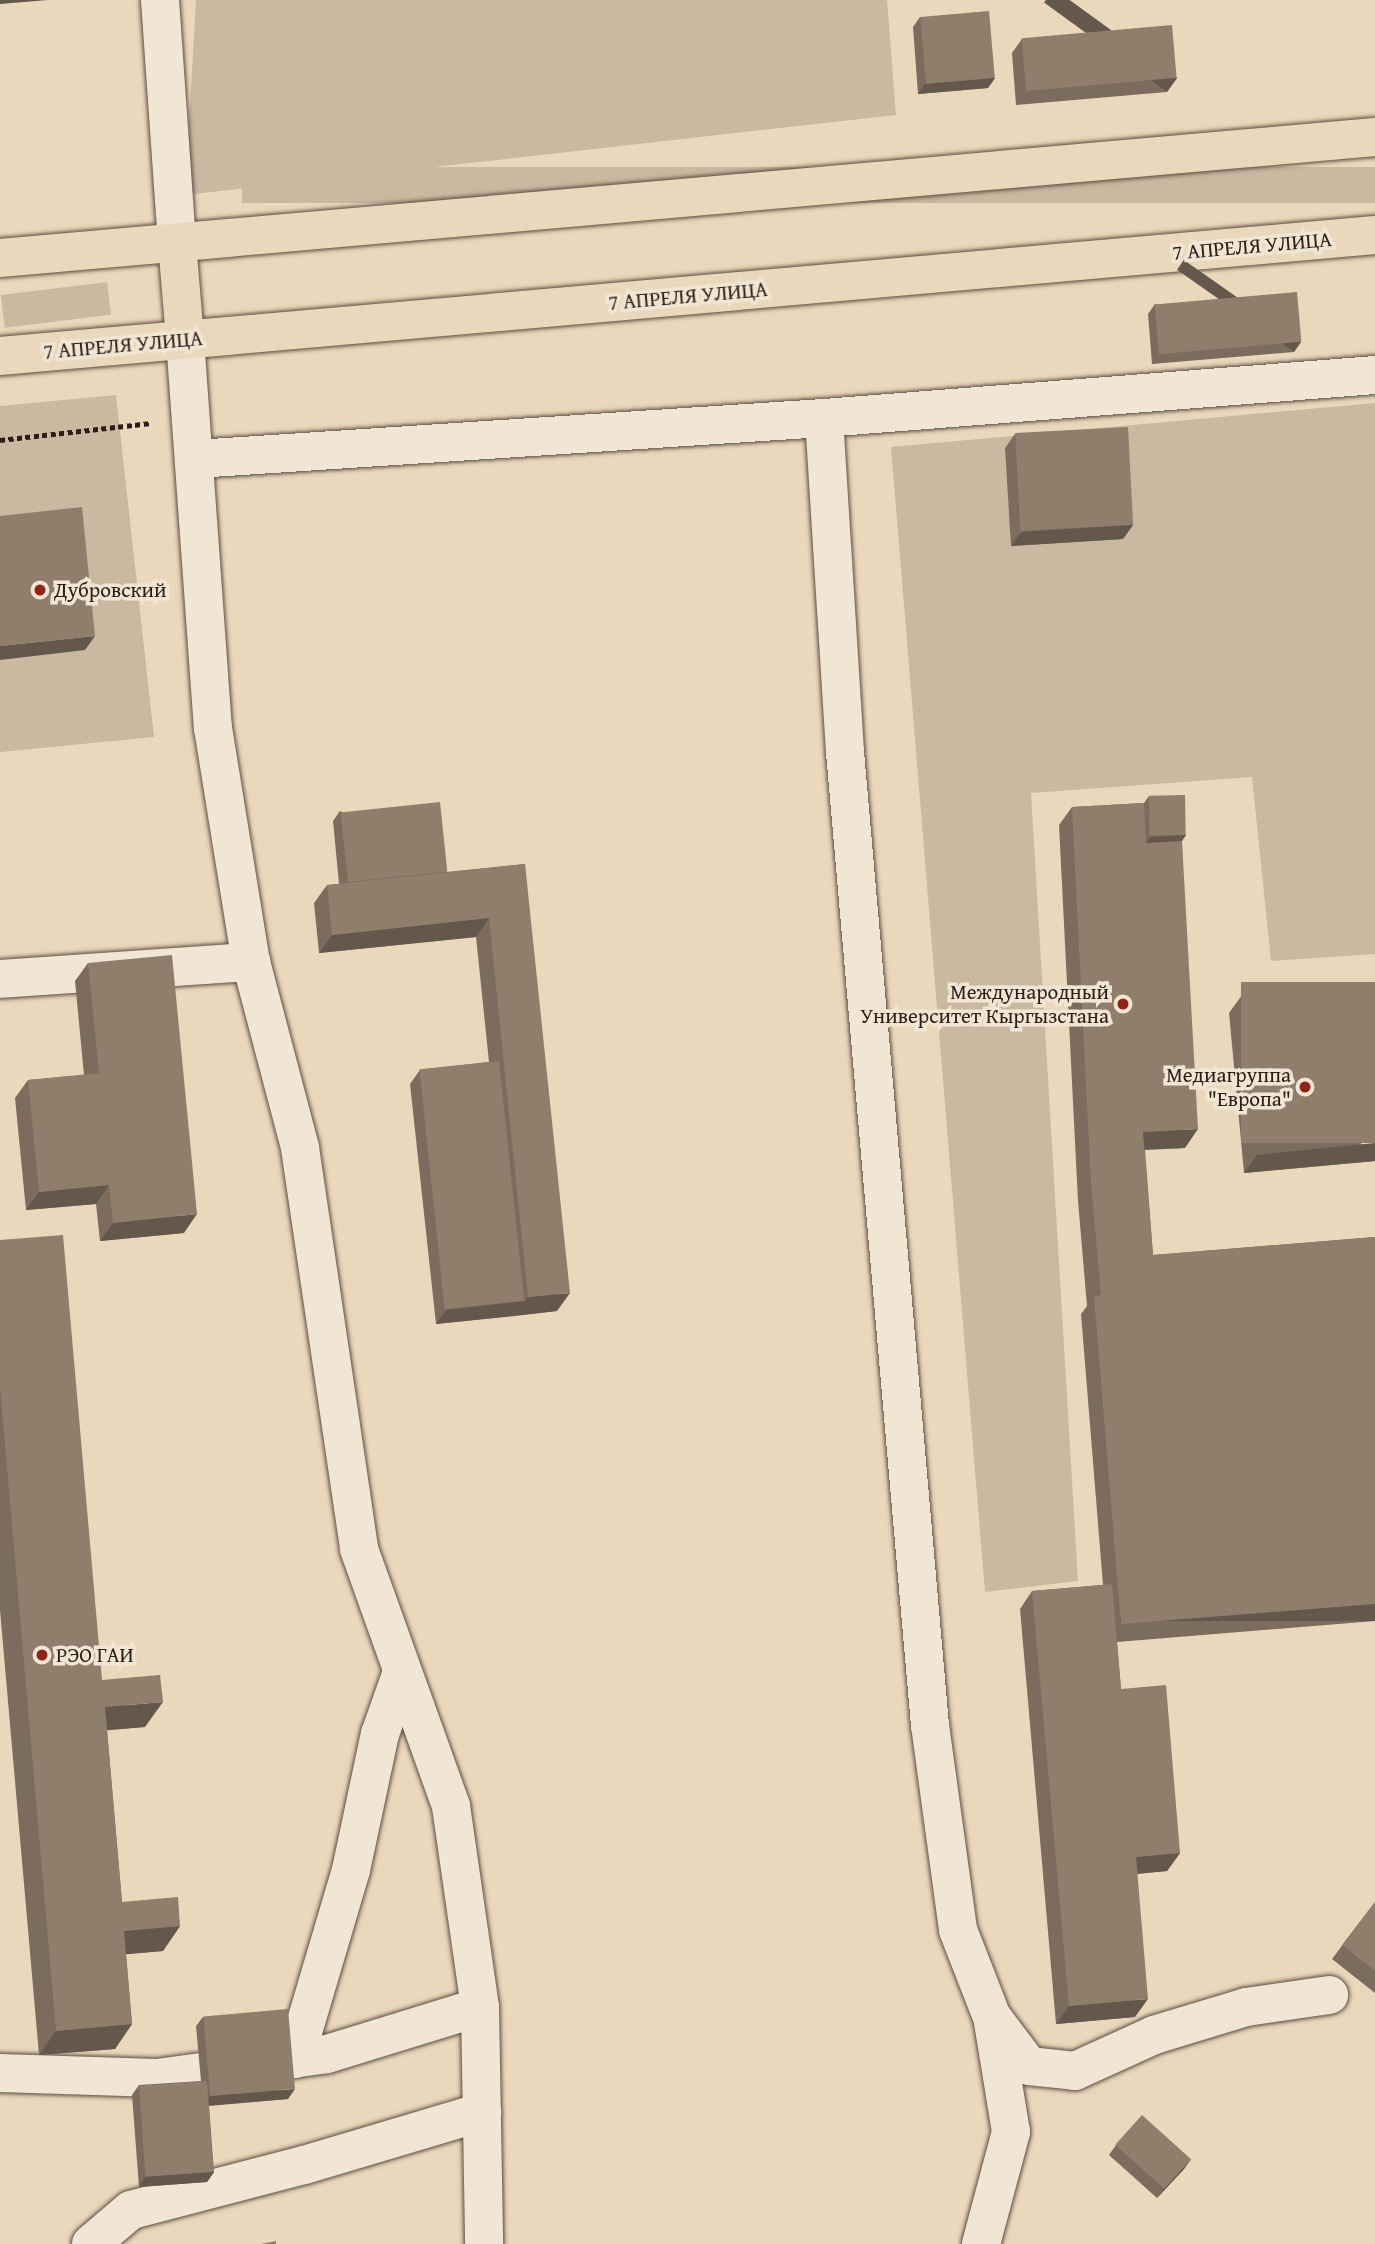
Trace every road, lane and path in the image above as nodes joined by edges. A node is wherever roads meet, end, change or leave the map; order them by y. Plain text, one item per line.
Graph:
1 (160, 0) edge
2 (1375, 137) edge
3 (1375, 235) edge
4 (177, 243) junction
5 (0, 258) edge
6 (185, 339) junction
7 (0, 356) edge
8 (1375, 375) edge
9 (824, 418) junction
10 (191, 419) junction
11 (0, 440) edge
12 (196, 459) junction
13 (251, 962) junction
14 (0, 979) edge
15 (402, 1672) junction
16 (1329, 1995) dead end
17 (480, 2007) junction
18 (992, 2017) junction
19 (201, 2072) dead end
20 (0, 2073) edge
21 (482, 2112) junction
22 (91, 2244) edge
23 (484, 2244) edge
24 (981, 2244) edge

1 - 4 street
2 - 4 main road
3 - 6 main road, 7 АПРЕЛЯ УЛИЦА
4 - 5 main road
4 - 6 main road
6 - 7 main road, 7 АПРЕЛЯ УЛИЦА
6 - 10 street
8 - 9 street
9 - 12 street
9 - 18 street
10 - 11 path
10 - 12 street
12 - 13 street
13 - 14 street
13 - 15 street
15 - 17 street
15 - 17 street
16 - 18 street
17 - 21 street
18 - 24 street
19 - 20 street
21 - 22 street
21 - 23 street

